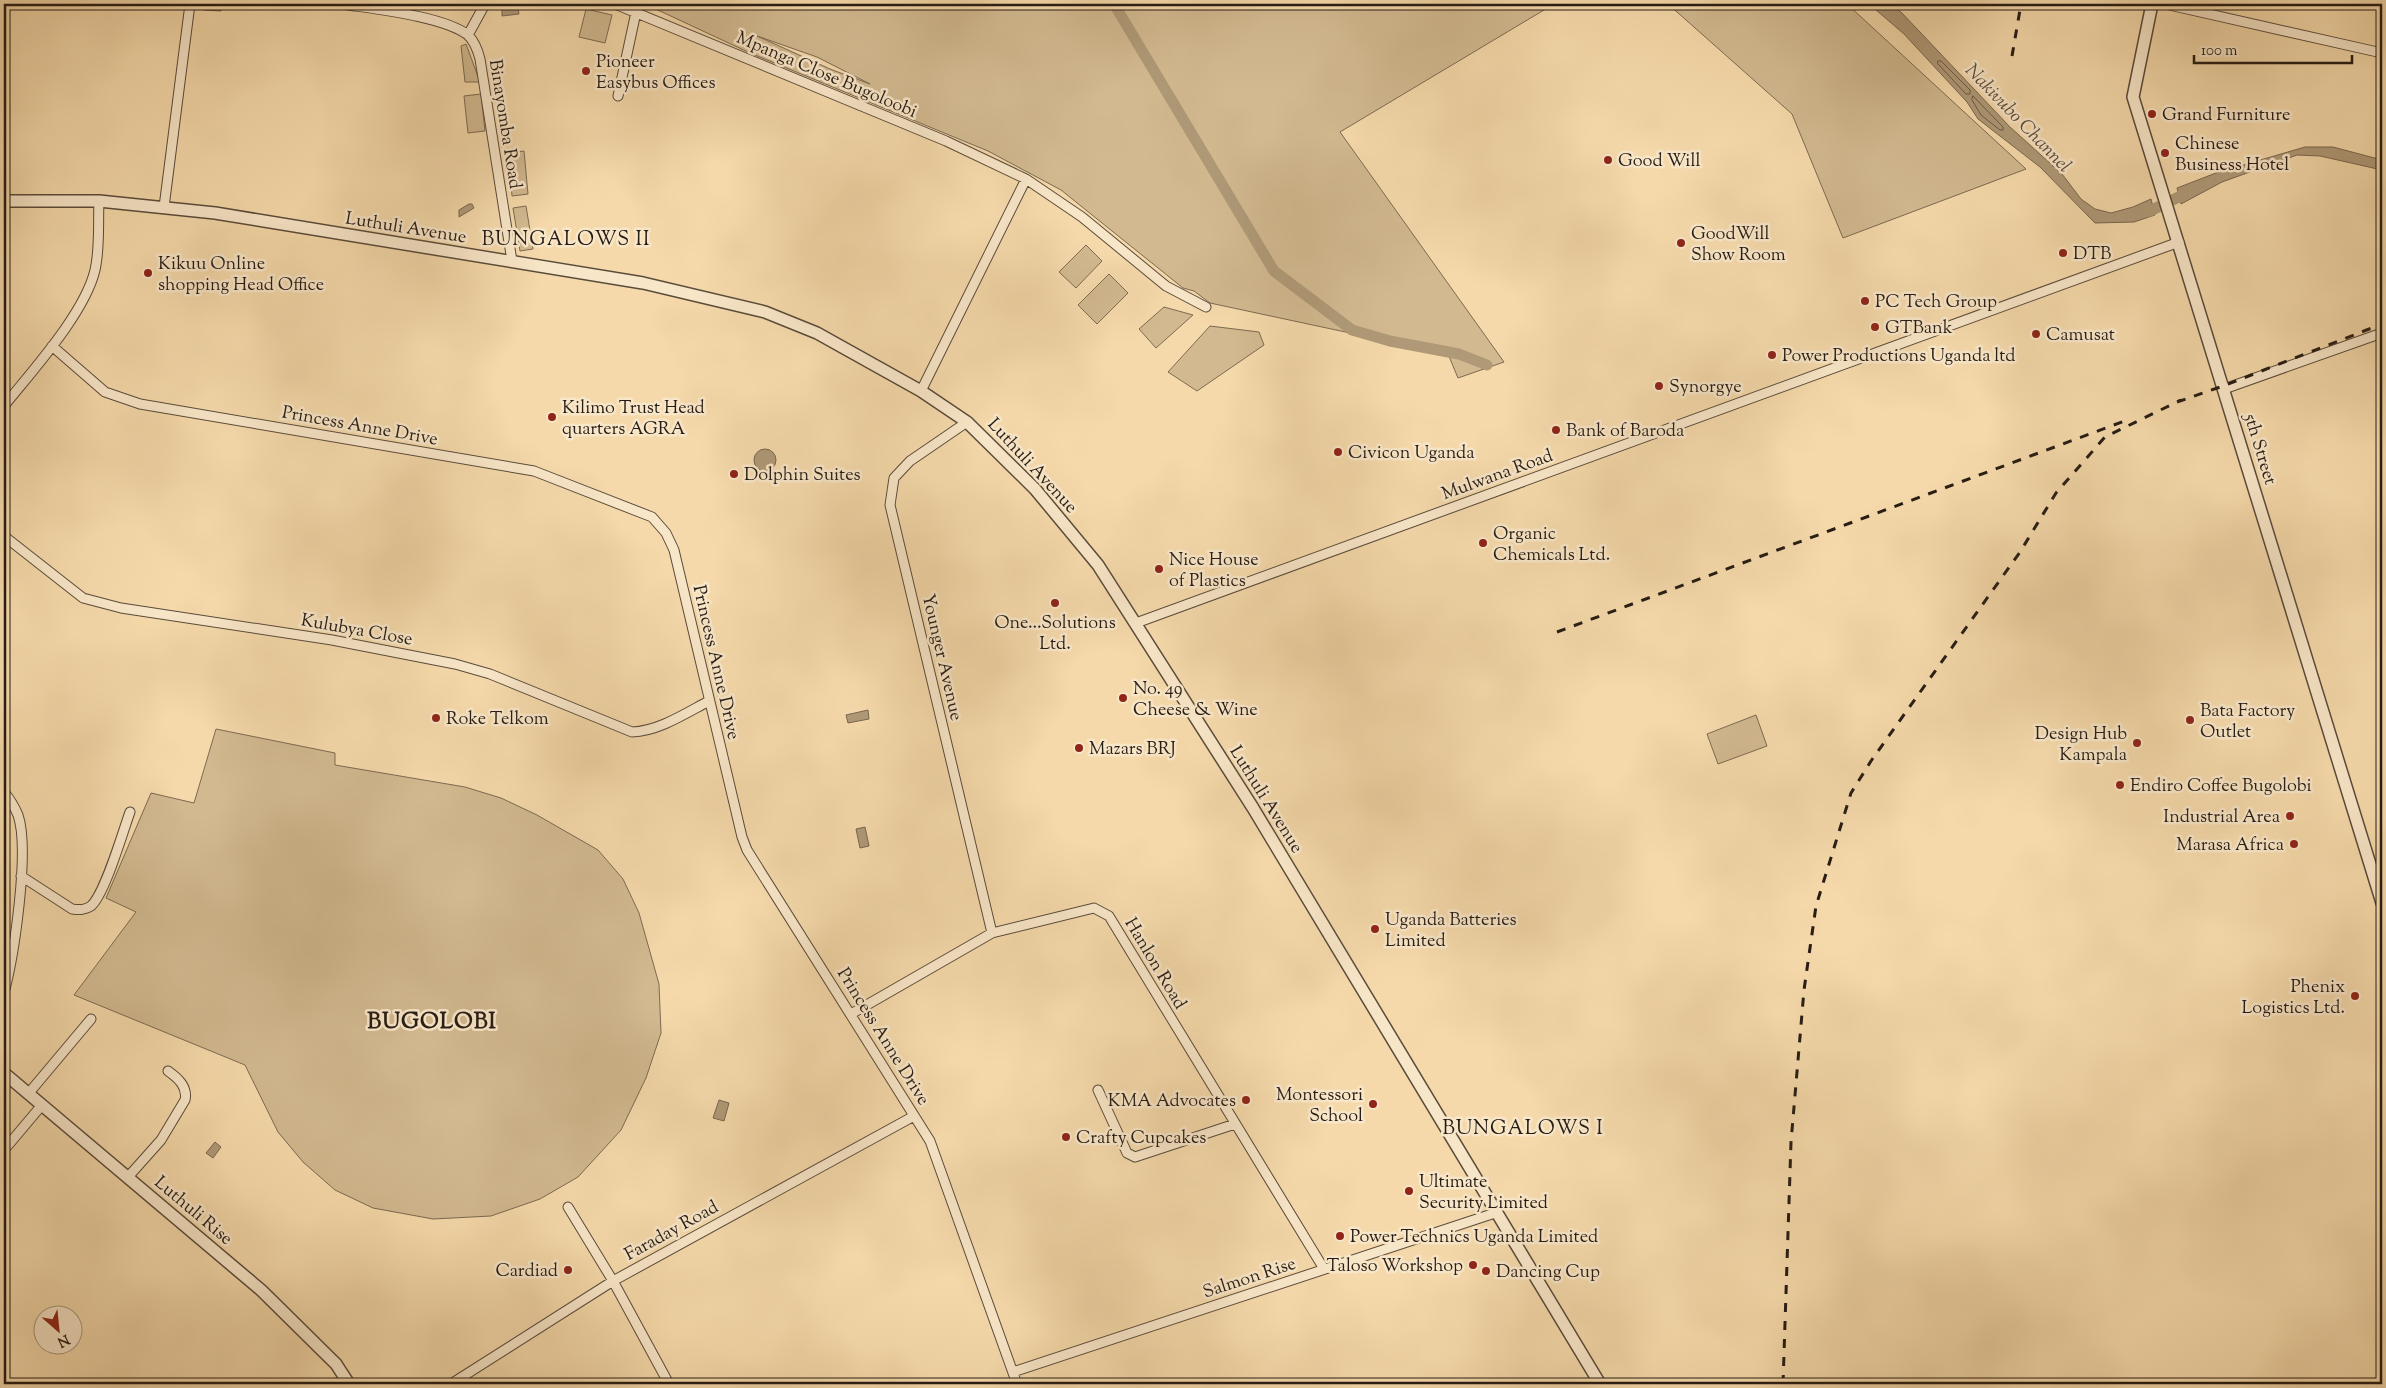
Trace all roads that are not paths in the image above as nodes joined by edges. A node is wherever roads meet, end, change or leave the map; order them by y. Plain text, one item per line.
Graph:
1 (190, 4) edge
2 (342, 4) edge
3 (485, 4) edge
4 (615, 4) edge
5 (2152, 4) edge
6 (2165, 4) edge
7 (636, 12) junction
8 (468, 35) junction
9 (2382, 53) edge
10 (618, 96) dead end
11 (1026, 179) junction
12 (99, 201) junction
13 (4, 202) edge
14 (164, 206) junction
15 (2179, 242) junction
16 (512, 261) junction
17 (1206, 307) dead end
18 (2382, 332) edge
19 (52, 346) junction
20 (2224, 389) junction
21 (921, 391) junction
22 (4, 406) edge
23 (967, 422) junction
24 (4, 536) edge
25 (1136, 623) junction
26 (710, 701) junction
27 (4, 792) edge
28 (130, 812) dead end
29 (21, 876) junction
30 (2382, 904) edge
31 (992, 934) junction
32 (4, 993) edge
33 (852, 1014) junction
34 (91, 1019) dead end
35 (168, 1071) dead end
36 (4, 1073) edge
37 (1098, 1090) dead end
38 (28, 1094) junction
39 (42, 1104) junction
40 (914, 1116) junction
41 (1236, 1124) junction
42 (4, 1150) edge
43 (128, 1176) junction
44 (568, 1207) dead end
45 (1495, 1213) junction
46 (1324, 1269) junction
47 (613, 1282) junction
48 (1013, 1372) junction
49 (349, 1384) edge
50 (450, 1384) edge
51 (669, 1384) edge
52 (1017, 1384) edge
53 (1600, 1384) edge

1 - 14 street
2 - 8 street
3 - 8 street
4 - 7 street, Mpanga Close Bugoloobi
5 - 15 street, 5th Street
6 - 9 street
7 - 10 street
7 - 11 street, Mpanga Close Bugoloobi
8 - 16 street, Binayomba Road
11 - 17 street, Mpanga Close Bugoloobi
11 - 21 street
12 - 13 street, Luthuli Avenue
12 - 14 street, Luthuli Avenue
12 - 19 street
14 - 16 street, Luthuli Avenue
15 - 20 street, 5th Street
15 - 25 street, Mulwana Road
16 - 21 street, Luthuli Avenue
18 - 20 street
19 - 22 street
19 - 26 street, Princess Anne Drive
20 - 30 street, 5th Street
21 - 23 street, Luthuli Avenue
23 - 25 street, Luthuli Avenue
23 - 31 street, Younger Avenue
24 - 26 street, Kulubya Close
25 - 45 street, Luthuli Avenue
26 - 33 street, Princess Anne Drive
27 - 29 street
28 - 29 street
29 - 32 street
31 - 33 street, Hanlon Road
31 - 41 street, Hanlon Road
33 - 40 street, Princess Anne Drive
34 - 38 street
35 - 43 street
36 - 38 street, Luthuli Rise
37 - 41 street
38 - 39 street, Luthuli Rise
39 - 42 street
39 - 43 street, Luthuli Rise
40 - 47 street, Faraday Road
40 - 48 street, Princess Anne Drive
41 - 46 street, Hanlon Road
43 - 49 street, Luthuli Rise
44 - 47 street
45 - 46 street, Salmon Rise
45 - 53 street, Luthuli Avenue
46 - 48 street, Salmon Rise
47 - 50 street, Faraday Road
47 - 51 street
48 - 52 street, Princess Anne Drive

